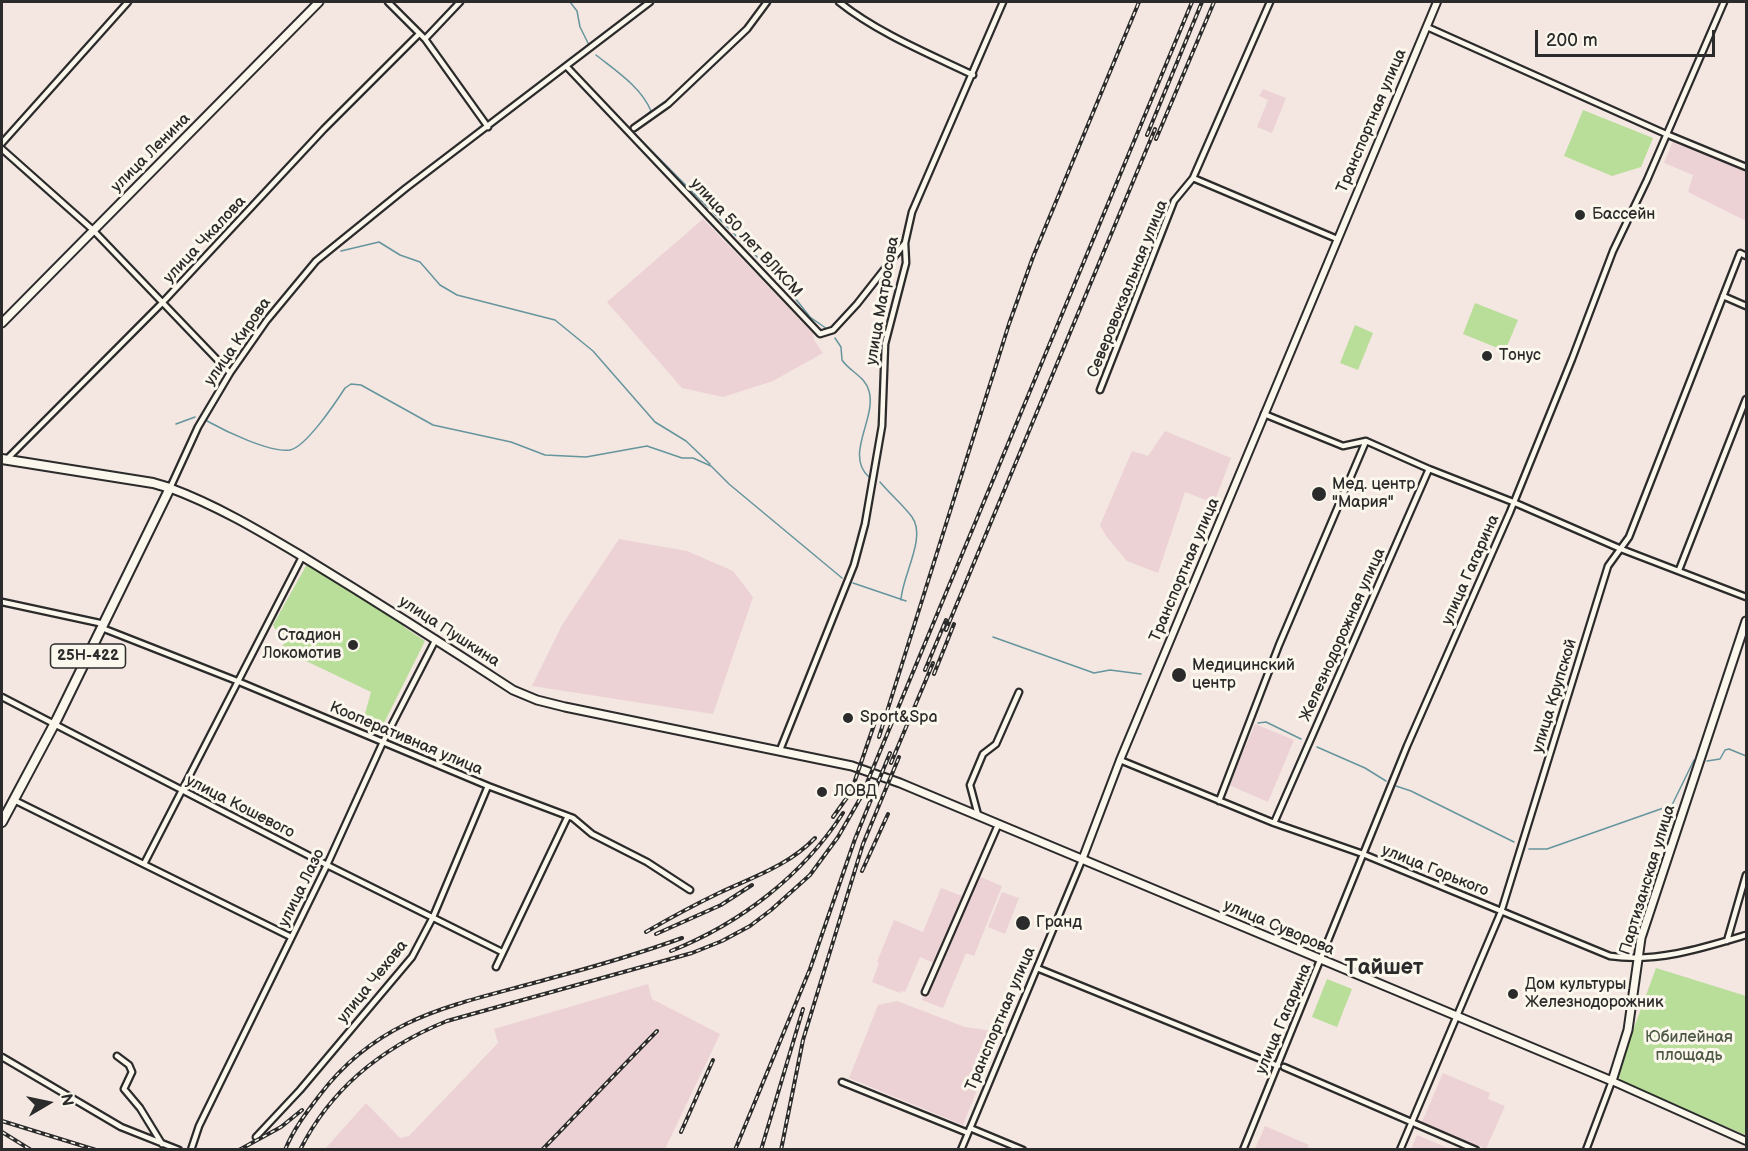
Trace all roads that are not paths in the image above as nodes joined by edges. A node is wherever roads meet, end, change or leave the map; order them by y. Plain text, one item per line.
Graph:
1 (128, 2) edge
2 (319, 2) edge
3 (388, 2) edge
4 (460, 2) edge
5 (650, 2) edge
6 (767, 2) edge
7 (838, 2) edge
8 (1003, 2) edge
9 (1270, 2) edge
10 (1437, 2) edge
11 (1724, 2) edge
12 (1427, 27) junction
13 (419, 34) junction
14 (425, 39) junction
15 (567, 67) junction
16 (973, 75) junction
17 (488, 127) junction
18 (634, 128) dead end
19 (1666, 134) junction
20 (2, 142) edge
21 (2, 149) edge
22 (1746, 167) edge
23 (1193, 178) junction
24 (93, 230) junction
25 (1337, 239) junction
26 (904, 243) junction
27 (1746, 256) edge
28 (1723, 296) junction
29 (163, 302) junction
30 (1746, 306) edge
31 (2, 323) edge
32 (230, 373) junction
33 (1100, 390) dead end
34 (1746, 399) edge
35 (1264, 414) junction
36 (1366, 441) junction
37 (4, 459) edge
38 (1429, 469) junction
39 (170, 488) junction
40 (1513, 502) junction
41 (1621, 549) junction
42 (302, 556) junction
43 (1679, 570) junction
44 (1746, 597) edge
45 (2, 602) edge
46 (1746, 621) edge
47 (104, 626) junction
48 (436, 639) junction
49 (237, 681) junction
50 (1019, 692) dead end
51 (2, 697) edge
52 (54, 724) junction
53 (383, 742) junction
54 (780, 750) junction
55 (1120, 760) junction
56 (900, 783) joint
57 (488, 786) junction
58 (182, 791) junction
59 (14, 800) junction
60 (1219, 801) junction
61 (568, 816) junction
62 (978, 816) junction
63 (2, 822) edge
64 (1274, 823) junction
65 (998, 825) junction
66 (1363, 855) junction
67 (1082, 860) junction
68 (144, 864) junction
69 (327, 865) junction
70 (1746, 875) edge
71 (690, 890) dead end
72 (1501, 912) junction
73 (433, 917) junction
74 (1746, 935) edge
75 (291, 937) junction
76 (1727, 941) junction
77 (502, 952) junction
78 (1637, 958) junction
79 (1322, 960) junction
80 (496, 967) dead end
81 (1037, 968) junction
82 (925, 992) dead end
83 (1457, 1017) junction
84 (117, 1056) dead end
85 (2, 1057) edge
86 (1281, 1066) junction
87 (842, 1082) dead end
88 (1612, 1082) junction
89 (1412, 1123) junction
90 (969, 1131) junction
91 (256, 1137) dead end
92 (1746, 1141) edge
93 (162, 1144) junction
94 (179, 1149) edge
95 (191, 1149) edge
96 (962, 1149) edge
97 (1023, 1149) edge
98 (1243, 1149) edge
99 (1400, 1149) edge
100 (1476, 1149) edge
101 (1586, 1149) edge

1 - 20 street
2 - 24 main road, улица Ленина
3 - 13 street
4 - 14 street
5 - 15 street, улица Кирова
6 - 18 street
7 - 16 street
8 - 16 street, улица Матросова
9 - 23 street, Северовокзальная улица
10 - 12 street, Транспортная улица
11 - 19 street, улица Гагарина
12 - 19 street
12 - 25 street, Транспортная улица
13 - 14 street
13 - 29 street, улица Чкалова
14 - 17 street
15 - 17 street, улица Кирова
15 - 26 street, улица 50 лет ВЛКСМ
16 - 26 street, улица Матросова
17 - 32 street, улица Кирова
19 - 22 street
19 - 40 street, улица Гагарина
21 - 24 street
23 - 25 street
23 - 33 street, Северовокзальная улица
24 - 29 street
24 - 31 main road, улица Ленина
25 - 35 street, Транспортная улица
26 - 54 street, улица Матросова
27 - 28 street, улица Крупской
28 - 30 street
28 - 41 street, улица Крупской
29 - 32 street
29 - 37 street, улица Чкалова
32 - 39 street, улица Кирова
34 - 43 street
35 - 36 street
35 - 55 street, Транспортная улица
36 - 38 street
36 - 60 street
37 - 39 main road, улица Пушкина
38 - 40 street
38 - 64 street, Железнодорожная улица
39 - 42 main road, улица Пушкина
39 - 47 main road, улица Кирова / 25Н-422
40 - 41 street
40 - 66 street, улица Гагарина
41 - 43 street
41 - 72 street, улица Крупской
42 - 48 main road, улица Пушкина
42 - 49 street
43 - 44 street
45 - 47 street, Кооперативная улица
46 - 78 main road, Партизанская улица
47 - 49 street, Кооперативная улица
47 - 52 main road, улица Кирова / 25Н-422
48 - 53 street, улица Лазо
48 - 54 main road, улица Пушкина
49 - 53 street, Кооперативная улица
49 - 58 street
50 - 62 street
51 - 52 street, улица Кошевого
52 - 58 street, улица Кошевого
52 - 59 main road, улица Кирова / 25Н-422
53 - 57 street, Кооперативная улица
53 - 69 street, улица Лазо
54 - 56 main road, улица Пушкина
55 - 60 street, улица Горького
55 - 67 street, Транспортная улица
56 - 62 main road, улица Суворова
57 - 61 street, Кооперативная улица
57 - 73 street, улица Чехова
58 - 68 street
58 - 69 street, улица Кошевого
59 - 63 main road, улица Кирова / 25Н-422
59 - 68 street
60 - 64 street, улица Горького
61 - 71 street, Кооперативная улица
61 - 77 street
62 - 65 main road, улица Суворова
64 - 66 street, улица Горького
65 - 67 main road, улица Суворова
65 - 82 street
66 - 72 street, улица Горького
66 - 79 street, улица Гагарина
67 - 79 main road, улица Суворова
67 - 81 street, Транспортная улица
68 - 75 street
69 - 73 street, улица Кошевого
69 - 75 street, улица Лазо
70 - 76 street
72 - 78 street, улица Горького
72 - 83 street, улица Крупской
73 - 77 street, улица Кошевого
73 - 91 street, улица Чехова
74 - 76 street, улица Горького
75 - 95 street, улица Лазо
76 - 78 street, улица Горького
77 - 80 street
78 - 88 main road, Партизанская улица
79 - 83 main road, улица Суворова
79 - 86 street, улица Гагарина
81 - 86 street
81 - 90 street, Транспортная улица
83 - 88 main road, улица Суворова
83 - 89 street, улица Крупской
84 - 93 street
85 - 93 street
86 - 89 street
86 - 98 street, улица Гагарина
87 - 90 street
88 - 92 street, улица Суворова
88 - 101 street, Партизанская улица
89 - 99 street, улица Крупской
89 - 100 street
90 - 96 street, Транспортная улица
90 - 97 street
93 - 94 street

